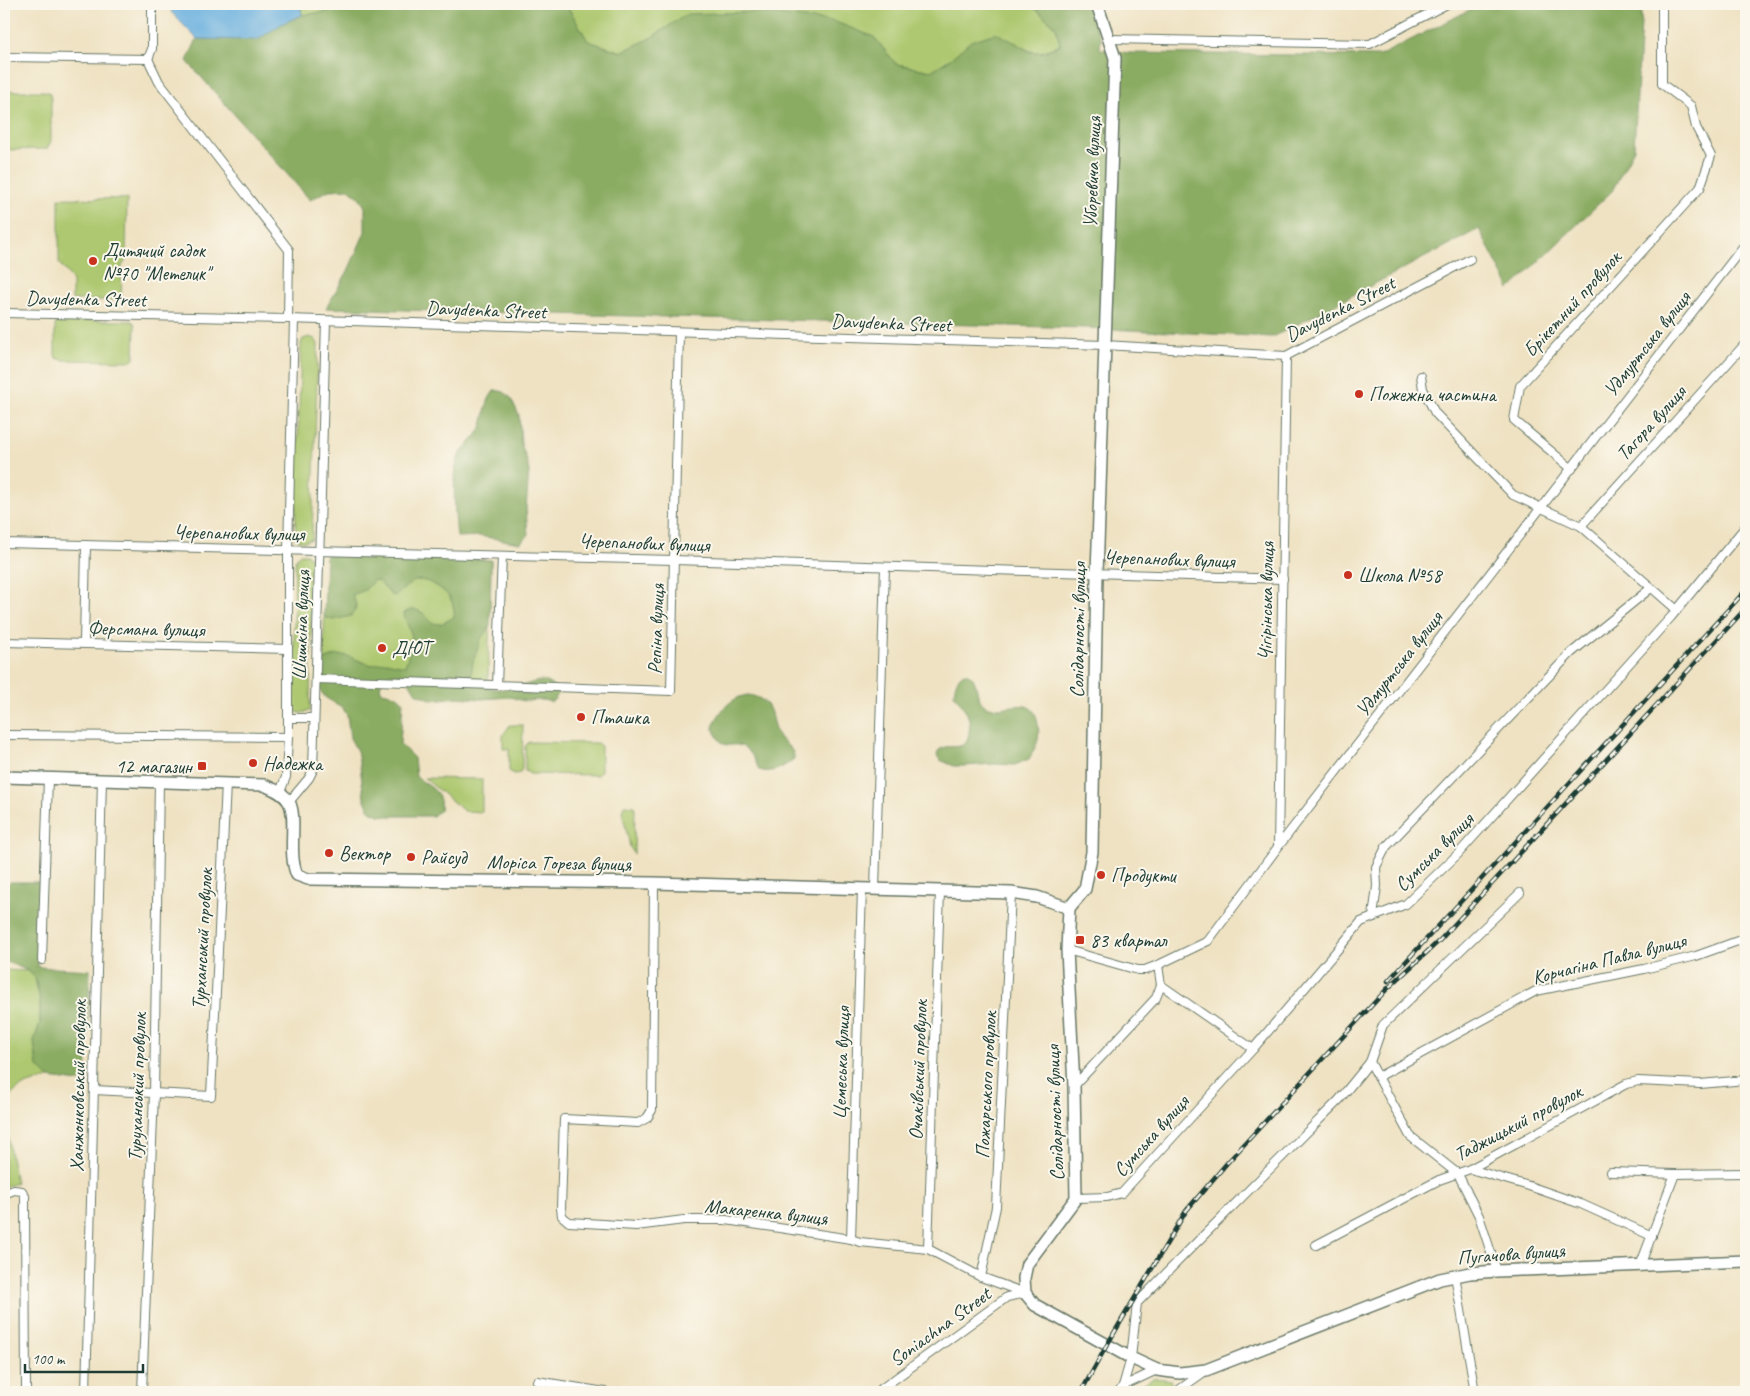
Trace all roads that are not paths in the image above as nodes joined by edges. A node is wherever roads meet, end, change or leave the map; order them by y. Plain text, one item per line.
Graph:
1 (152, 4) edge
2 (1097, 4) edge
3 (1447, 4) edge
4 (1662, 4) edge
5 (1109, 39) junction
6 (4, 57) edge
7 (148, 60) junction
8 (1746, 242) edge
9 (1470, 259) dead end
10 (4, 313) edge
11 (291, 320) junction
12 (326, 321) junction
13 (679, 332) junction
14 (1746, 343) edge
15 (1105, 345) junction
16 (1286, 356) junction
17 (1421, 376) dead end
18 (1572, 469) junction
19 (1541, 509) junction
20 (1581, 526) junction
21 (1746, 526) edge
22 (4, 543) edge
23 (86, 545) junction
24 (288, 550) junction
25 (320, 551) junction
26 (502, 556) junction
27 (674, 560) junction
28 (885, 567) junction
29 (1097, 573) junction
30 (1283, 579) junction
31 (1651, 588) junction
32 (1677, 610) junction
33 (4, 642) edge
34 (84, 644) junction
35 (288, 649) junction
36 (316, 679) junction
37 (497, 685) junction
38 (288, 718) junction
39 (314, 718) junction
40 (4, 735) edge
41 (288, 737) junction
42 (4, 777) edge
43 (48, 778) junction
44 (102, 780) junction
45 (159, 782) junction
46 (226, 784) junction
47 (280, 792) junction
48 (289, 802) junction
49 (1278, 847) junction
50 (654, 883) junction
51 (862, 889) junction
52 (875, 889) junction
53 (940, 891) junction
54 (1011, 893) junction
55 (1520, 893) dead end
56 (1069, 908) junction
57 (1373, 917) junction
58 (1746, 938) edge
59 (1068, 950) junction
60 (42, 960) dead end
61 (1158, 965) junction
62 (1161, 985) junction
63 (1253, 1048) junction
64 (1370, 1062) junction
65 (1378, 1077) junction
66 (1746, 1080) edge
67 (1074, 1086) junction
68 (94, 1090) junction
69 (154, 1093) junction
70 (1470, 1170) junction
71 (1611, 1172) dead end
72 (1746, 1172) edge
73 (1458, 1174) junction
74 (1675, 1174) junction
75 (4, 1194) edge
76 (1076, 1198) junction
77 (1652, 1236) junction
78 (851, 1239) junction
79 (1316, 1245) dead end
80 (928, 1249) junction
81 (1746, 1261) edge
82 (1640, 1266) junction
83 (1497, 1271) junction
84 (1455, 1275) junction
85 (982, 1277) junction
86 (1025, 1293) junction
87 (1131, 1358) junction
88 (1157, 1370) junction
89 (1206, 1370) junction
90 (537, 1381) dead end
91 (1121, 1389) edge
92 (26, 1392) edge
93 (86, 1392) edge
94 (142, 1392) edge
95 (605, 1392) edge
96 (877, 1392) edge
97 (1176, 1392) edge
98 (1475, 1392) edge

1 - 7 street
2 - 5 street, Уборевича вулиця
3 - 5 street
4 - 18 street, Брiкетний провулок
5 - 15 street, Уборевича вулиця
6 - 7 street
7 - 11 street
8 - 18 street, Удмуртська вулиця
9 - 16 street, Davydenka Street
10 - 11 street, Davydenka Street
11 - 12 street, Davydenka Street
11 - 24 street
12 - 13 street, Davydenka Street
12 - 25 street, Шишкiна вулиця
13 - 15 street, Davydenka Street
13 - 27 street, Репiна вулиця
14 - 20 street, Тагора вулиця
15 - 16 street, Davydenka Street
15 - 29 street, Солідарності вулиця
16 - 30 street, Чiгiрiнська вулиця
17 - 19 street
18 - 19 street, Удмуртська вулиця
19 - 20 street
19 - 49 street, Удмуртська вулиця
20 - 31 street
21 - 32 street, Сумська вулиця
22 - 23 street, Черепанових вулиця
23 - 24 street, Черепанових вулиця
23 - 34 street
24 - 25 street, Черепанових вулиця
24 - 35 street
25 - 26 street, Черепанових вулиця
25 - 36 street, Шишкiна вулиця
26 - 27 street, Черепанових вулиця
26 - 37 street
27 - 28 street, Черепанових вулиця
27 - 37 street, Репiна вулиця
28 - 29 street, Черепанових вулиця
28 - 52 street
29 - 30 street, Черепанових вулиця
29 - 56 street, Солідарності вулиця
30 - 49 street, Чiгiрiнська вулиця
31 - 32 street
31 - 57 street
32 - 57 street, Сумська вулиця
33 - 34 street, Ферсмана вулиця
34 - 35 street, Ферсмана вулиця
35 - 38 street
36 - 37 street, Репiна вулиця
36 - 39 street, Шишкiна вулиця
38 - 39 street
38 - 41 street
39 - 48 street, Шишкiна вулиця
40 - 41 street
41 - 47 street
42 - 43 street
43 - 44 street
43 - 60 street
44 - 45 street
44 - 68 street, Ханжонковський провулок
45 - 46 street
45 - 69 street, Туруханський провулок
46 - 47 street
46 - 69 street, Турханський провулок
47 - 48 street
48 - 50 street, Моріса Тореза вулиця
49 - 61 street, Удмуртська вулиця
50 - 51 street, Моріса Тореза вулиця
50 - 78 street, Макаренка вулиця
51 - 52 street, Моріса Тореза вулиця
51 - 78 street, Цемеська вулиця
52 - 53 street, Моріса Тореза вулиця
53 - 54 street, Моріса Тореза вулиця
53 - 80 street, Очакiвський провулок
54 - 56 street, Моріса Тореза вулиця
54 - 85 street, Пожарського провулок
55 - 64 street
56 - 59 street, Солідарності вулиця
57 - 63 street, Сумська вулиця
58 - 65 street, Корчагіна Павла вулиця
59 - 61 street, Удмуртська вулиця
59 - 67 street, Солідарності вулиця
61 - 62 street
62 - 63 street
62 - 67 street
63 - 76 street, Сумська вулиця
64 - 65 street
64 - 87 street
65 - 73 street
66 - 70 street, Таджицький провулок
67 - 76 street, Солідарності вулиця
68 - 69 street
68 - 93 street, Ханжонковський провулок
69 - 94 street, Туруханський провулок
70 - 73 street, Таджицький провулок
70 - 77 street
71 - 74 street
72 - 74 street
73 - 79 street, Таджицький провулок
73 - 83 street
74 - 77 street
75 - 92 street
76 - 86 street, Солідарності вулиця
77 - 82 street
78 - 80 street, Макаренка вулиця
80 - 85 street, Макаренка вулиця
81 - 82 street, Пугачова вулиця
82 - 83 street, Пугачова вулиця
83 - 84 street, Пугачова вулиця
84 - 89 street, Пугачова вулиця
84 - 98 street
85 - 86 street, Макаренка вулиця
86 - 87 street, Пугачова вулиця
86 - 96 street, Soniachna Street
87 - 88 street, Пугачова вулиця
87 - 91 street
88 - 89 street, Пугачова вулиця
88 - 91 street
89 - 97 street, Пугачова вулиця
90 - 95 street

